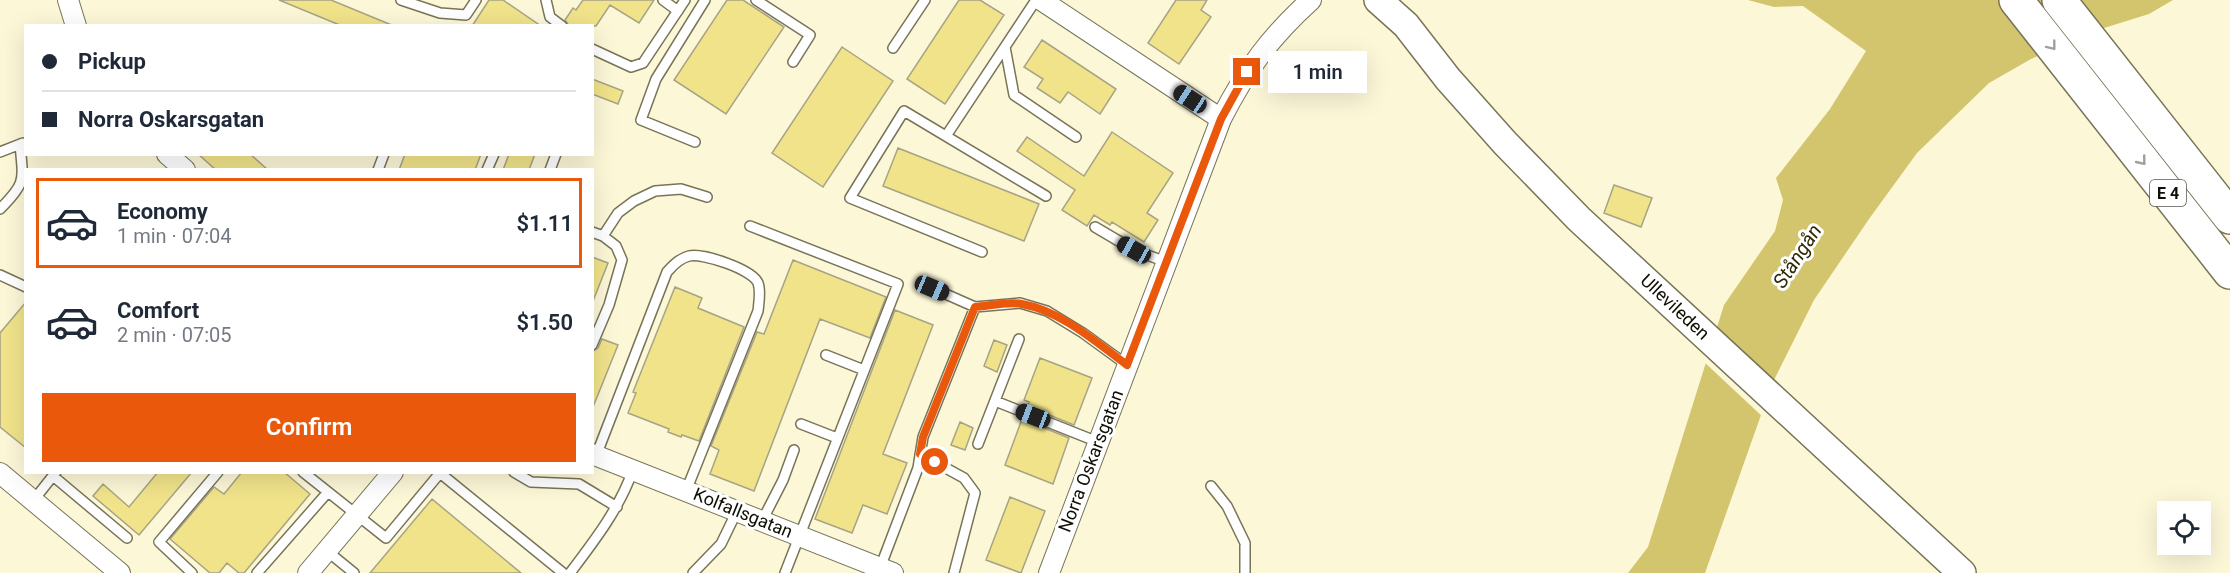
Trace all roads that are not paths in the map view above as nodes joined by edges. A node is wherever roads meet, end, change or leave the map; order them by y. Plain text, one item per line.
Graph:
1 (68, 0) edge
2 (400, 0) edge
3 (476, 0) edge
4 (546, 0) edge
5 (663, 0) edge
6 (685, 0) edge
7 (705, 0) edge
8 (756, 0) edge
9 (925, 0) edge
10 (1036, 0) edge
11 (1041, 0) edge
12 (1311, 0) edge
13 (1378, 0) edge
14 (2016, 0) edge
15 (2059, 0) edge
16 (678, 10) junction
17 (1405, 12) edge
18 (75, 24) edge
19 (560, 24) edge
20 (1005, 47) junction
21 (893, 48) dead end
22 (594, 50) edge
23 (793, 62) dead end
24 (1221, 119) junction
25 (946, 136) junction
26 (1076, 137) dead end
27 (695, 142) dead end
28 (23, 143) edge
29 (0, 152) edge
30 (169, 156) edge
31 (183, 168) edge
32 (1046, 196) dead end
33 (707, 197) dead end
34 (0, 209) edge
35 (2230, 217) edge
36 (750, 226) dead end
37 (1095, 227) dead end
38 (594, 232) edge
39 (603, 236) junction
40 (982, 252) dead end
41 (1166, 262) junction
42 (2230, 272) edge
43 (0, 275) edge
44 (24, 286) edge
45 (932, 288) dead end
46 (975, 307) junction
47 (1019, 339) dead end
48 (594, 340) edge
49 (826, 355) dead end
50 (1127, 365) junction
51 (864, 370) junction
52 (995, 401) junction
53 (801, 424) dead end
54 (837, 438) junction
55 (1098, 442) junction
56 (978, 444) dead end
57 (794, 450) dead end
58 (920, 454) junction
59 (594, 455) edge
60 (633, 470) junction
61 (0, 473) edge
62 (55, 474) edge
63 (216, 474) edge
64 (306, 474) edge
65 (439, 474) edge
66 (441, 474) edge
67 (517, 474) edge
68 (386, 477) edge
69 (1211, 486) dead end
70 (686, 490) junction
71 (328, 492) junction
72 (33, 501) junction
73 (617, 507) junction
74 (737, 511) junction
75 (357, 515) junction
76 (762, 521) junction
77 (799, 536) junction
78 (127, 538) dead end
79 (327, 551) junction
80 (886, 570) edge
81 (120, 573) edge
82 (192, 573) edge
83 (257, 573) edge
84 (308, 573) edge
85 (354, 573) edge
86 (563, 573) edge
87 (570, 573) edge
88 (693, 573) edge
89 (785, 573) edge
90 (954, 573) edge
91 (1049, 573) edge
92 (1245, 573) edge
93 (1962, 573) edge

1 - 18 street
2 - 3 lane
4 - 19 lane
5 - 16 lane
6 - 16 lane
7 - 27 lane
8 - 23 lane
9 - 21 lane
10 - 20 lane
11 - 24 street
12 - 24 street, Norra Oskarsgatan
13 - 17 main road, Ullevileden
14 -> 42 highway, E 4
15 - 35 highway, E 4
16 - 22 lane
17 - 93 main road, Ullevileden
20 - 25 lane
20 - 26 lane
24 - 41 street, Norra Oskarsgatan
25 - 32 lane
25 - 40 lane
28 - 29 lane
28 - 34 lane
30 - 31 street
33 - 39 lane
36 - 51 lane
37 - 41 lane
38 - 39 lane
39 - 48 lane
41 - 50 street, Norra Oskarsgatan
43 - 44 lane
45 - 46 lane
46 - 50 lane
46 - 58 lane
47 - 52 lane
49 - 51 lane
50 - 55 street, Norra Oskarsgatan
51 - 54 lane
52 - 55 lane
52 - 56 lane
53 - 54 lane
54 - 77 lane
55 - 91 street, Norra Oskarsgatan
57 - 76 lane
58 - 80 lane
58 - 90 lane
59 - 60 street, Kolfallsgatan
59 - 70 lane
60 - 70 street, Kolfallsgatan
60 - 73 lane
61 - 72 street
62 - 72 lane
62 - 78 lane
63 - 82 lane
64 - 71 lane
65 - 75 lane
66 - 86 lane
67 - 73 lane
68 - 75 street
69 - 92 lane
70 - 74 street, Kolfallsgatan
71 - 75 lane
71 - 83 lane
72 - 81 street
73 - 87 lane
74 - 76 street, Kolfallsgatan
74 - 88 lane
75 - 79 street
76 - 77 street, Kolfallsgatan
77 - 80 street, Kolfallsgatan
77 - 89 lane
79 - 84 street
79 - 85 lane

